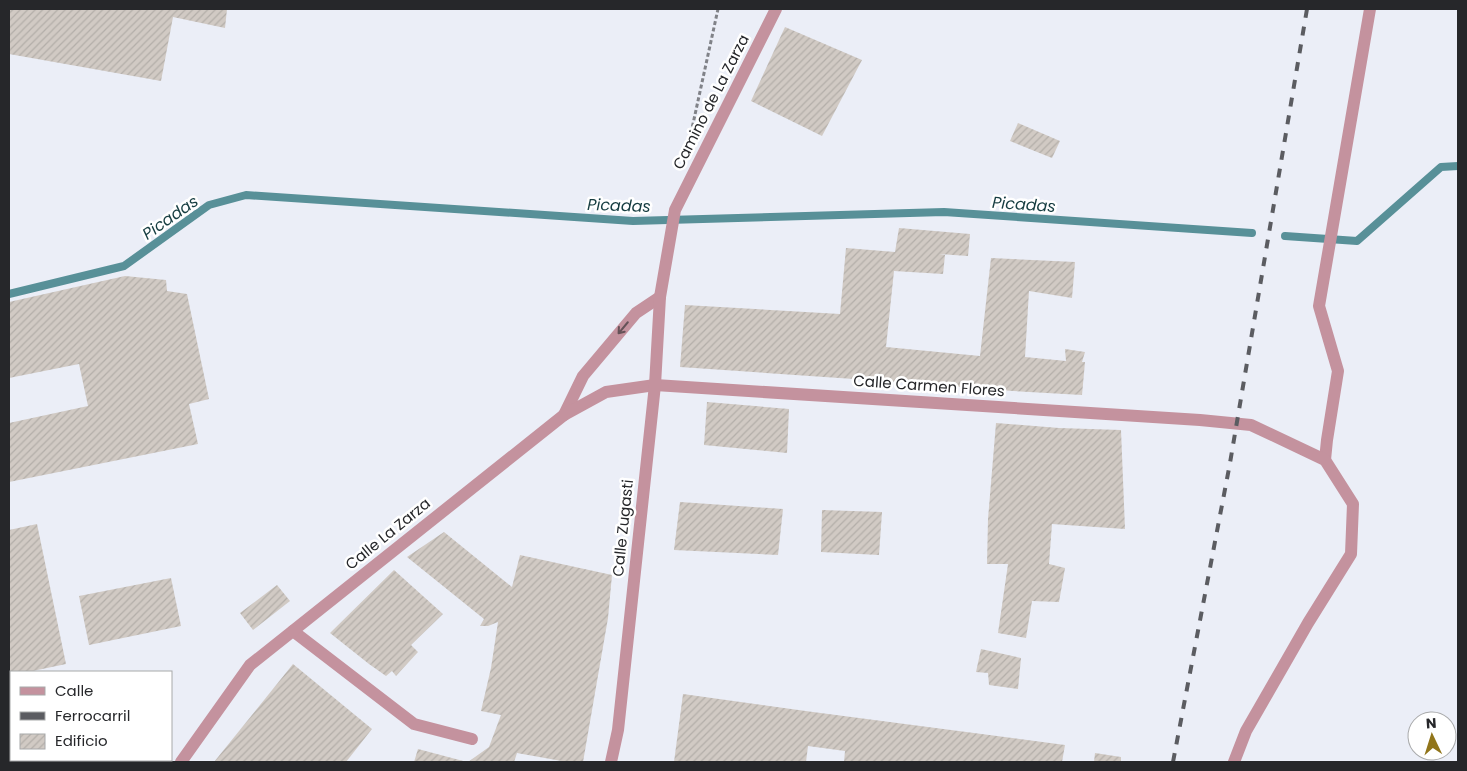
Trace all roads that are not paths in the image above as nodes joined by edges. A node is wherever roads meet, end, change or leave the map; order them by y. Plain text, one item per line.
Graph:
1 (776, 9) edge
2 (1370, 9) edge
3 (675, 210) joint
4 (660, 297) junction
5 (655, 385) junction
6 (564, 414) junction
7 (1325, 460) junction
8 (293, 631) junction
9 (472, 739) dead end
10 (181, 762) edge
11 (611, 762) edge
12 (1234, 762) edge

1 - 3 street, Camino de La Zarza
2 - 7 street
3 - 4 street, Calle Zugasti
4 - 5 street, Calle Zugasti
4 -> 6 street
5 - 6 street, Calle La Zarza
5 - 7 street, Calle Carmen Flores
5 - 11 street, Calle Zugasti
6 - 8 street, Calle La Zarza
7 - 12 street
8 - 9 street
8 - 10 street, Calle La Zarza

